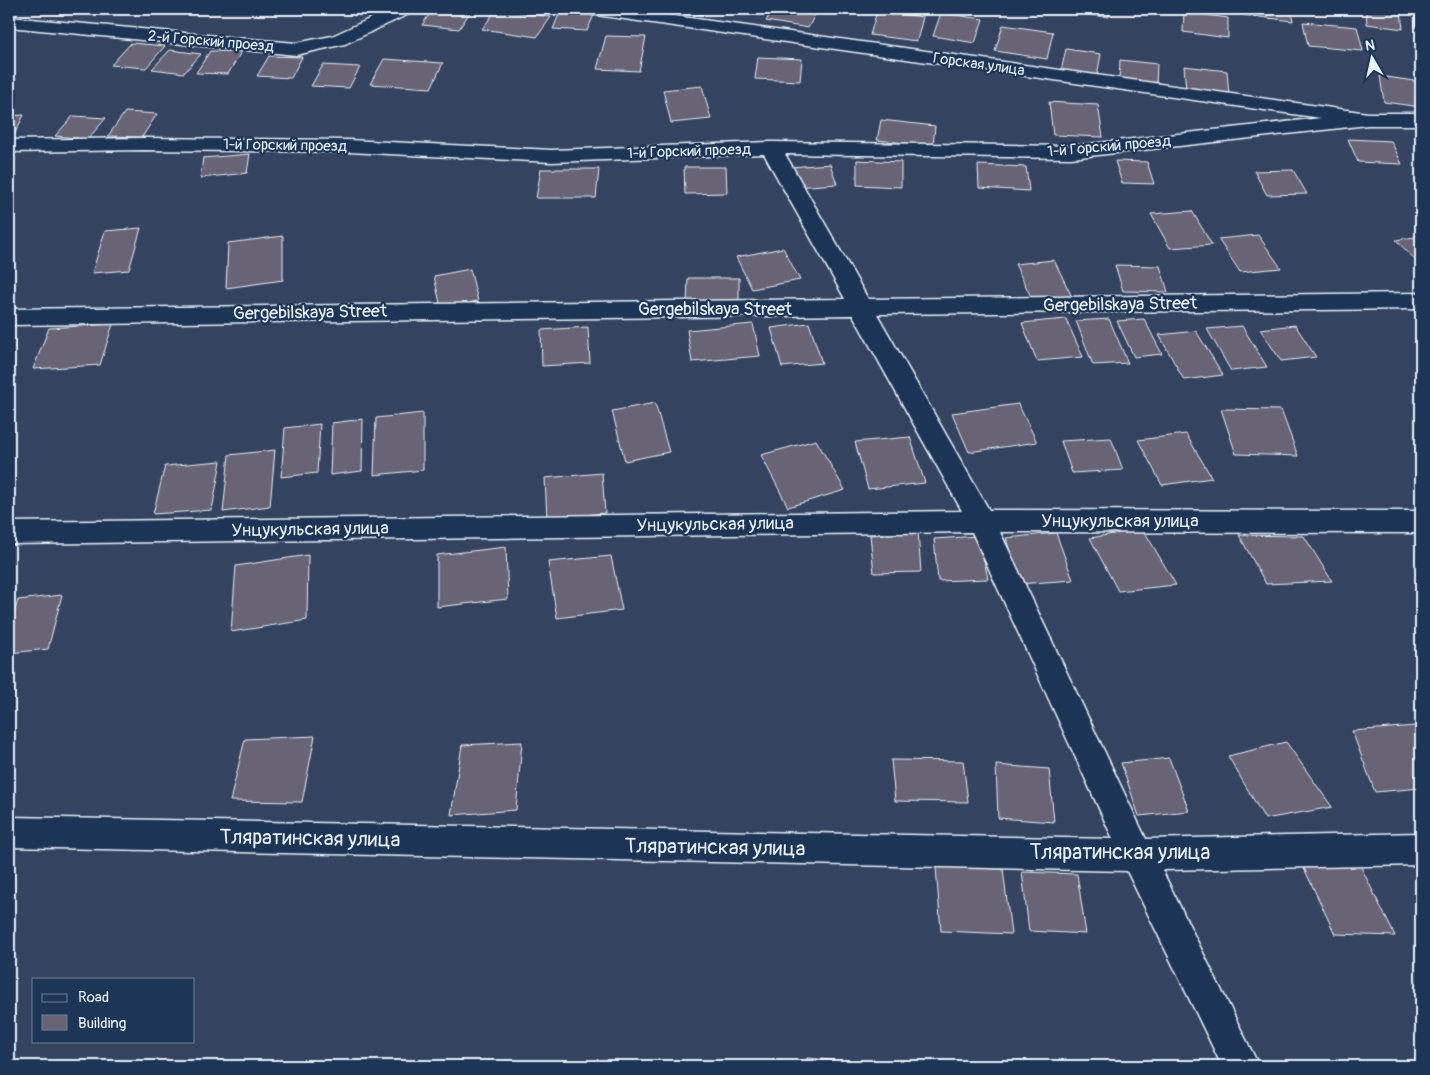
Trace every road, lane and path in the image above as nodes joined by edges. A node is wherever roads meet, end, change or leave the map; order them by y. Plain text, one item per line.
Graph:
1 (405, 9) edge
2 (589, 9) edge
3 (9, 22) edge
4 (1368, 119) junction
5 (1421, 120) edge
6 (9, 146) edge
7 (771, 148) junction
8 (1421, 301) edge
9 (860, 308) junction
10 (9, 317) edge
11 (981, 521) junction
12 (1421, 522) edge
13 (9, 533) edge
14 (9, 832) edge
15 (1421, 850) edge
16 (1137, 855) junction
17 (1241, 1066) edge

1 - 3 street, 2-й Горский проезд
2 - 4 street, Горская улица
4 - 5 street
4 - 7 street, 1-й Горский проезд
6 - 7 street, 1-й Горский проезд
7 - 9 street
8 - 9 street, Gergebilskaya Street
9 - 10 street, Gergebilskaya Street
9 - 11 street
11 - 12 street, Унцукульская улица
11 - 13 street, Унцукульская улица
11 - 16 street
14 - 16 street, Тляратинская улица
15 - 16 street, Тляратинская улица
16 - 17 street

